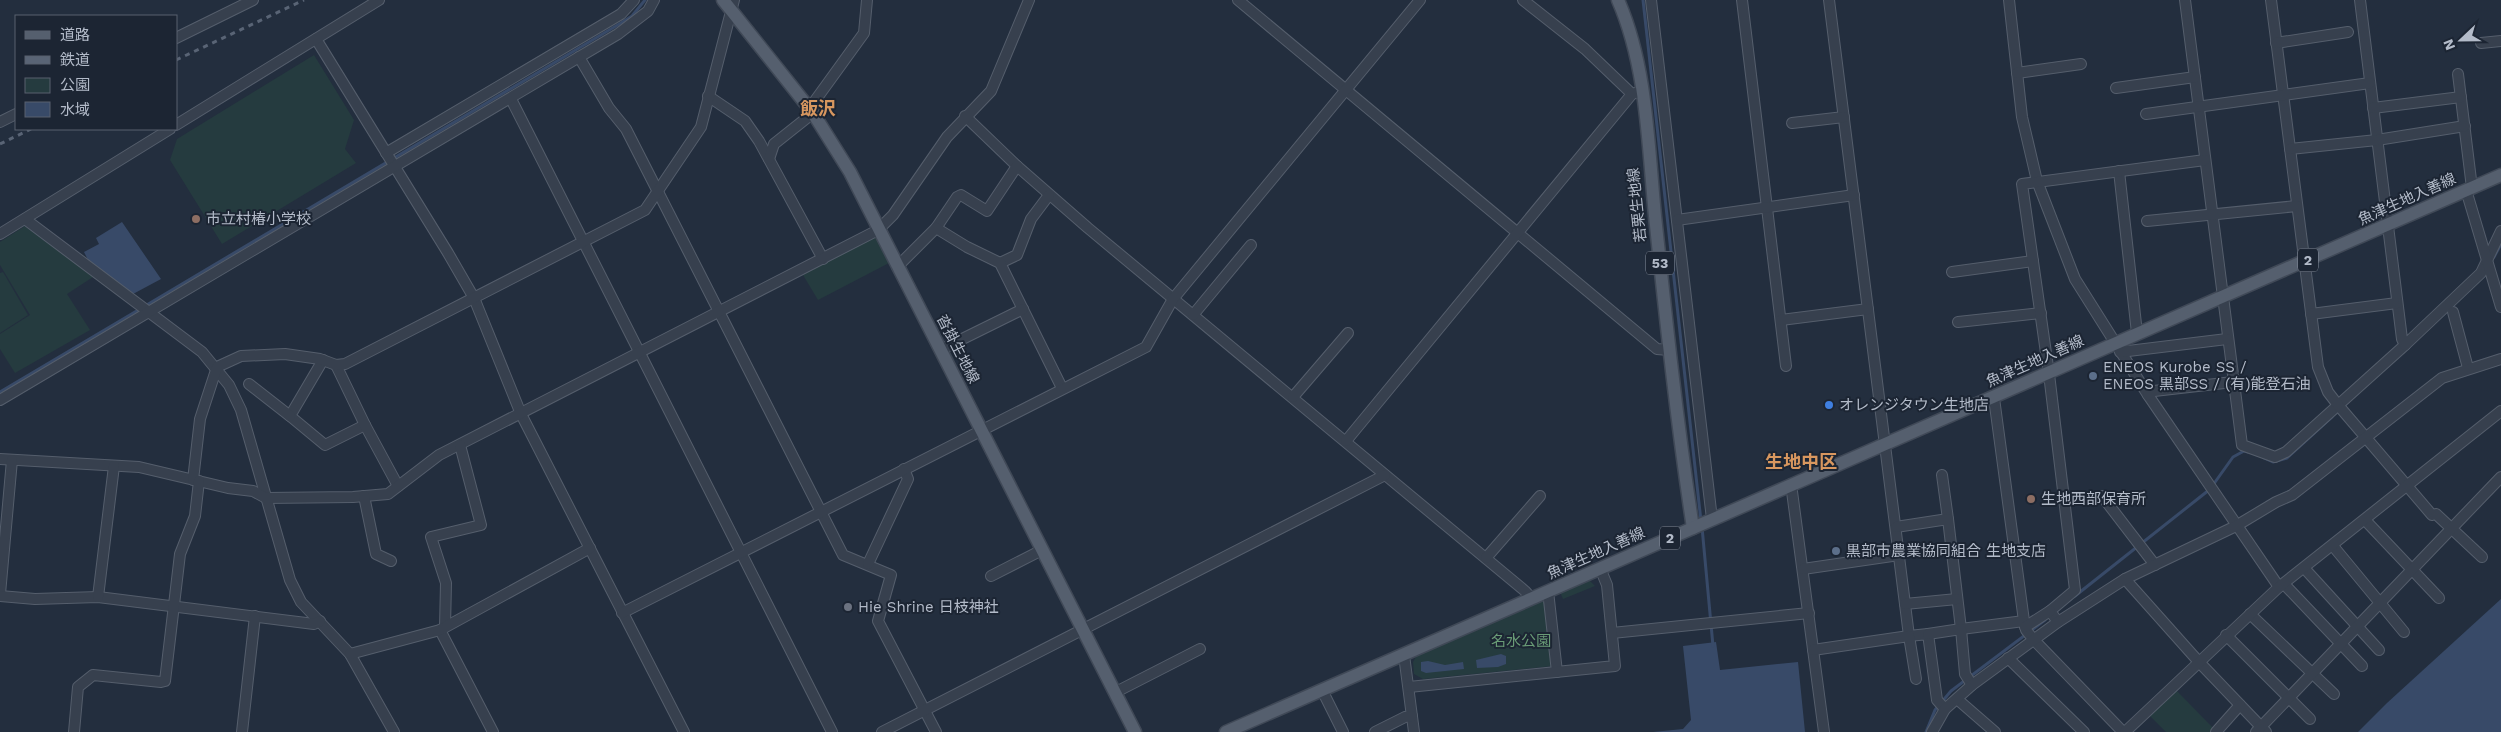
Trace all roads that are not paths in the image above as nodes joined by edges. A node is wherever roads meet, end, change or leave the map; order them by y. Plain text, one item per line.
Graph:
1 (254, 0) edge
2 (380, 0) edge
3 (634, 0) edge
4 (654, 0) edge
5 (723, 0) edge
6 (867, 0) edge
7 (1029, 0) edge
8 (1238, 0) edge
9 (1420, 0) edge
10 (1523, 0) edge
11 (1618, 0) edge
12 (1652, 0) edge
13 (1742, 0) edge
14 (1829, 0) edge
15 (2009, 0) edge
16 (2185, 0) edge
17 (2271, 0) edge
18 (2360, 0) edge
19 (733, 5) edge
20 (2348, 32) dead end
21 (178, 37) edge
22 (316, 39) junction
23 (2501, 41) edge
24 (2276, 43) junction
25 (2481, 43) dead end
26 (579, 57) junction
27 (2081, 64) dead end
28 (2017, 73) junction
29 (2458, 74) dead end
30 (2195, 77) junction
31 (2370, 83) junction
32 (2116, 88) dead end
33 (1345, 89) junction
34 (1637, 92) junction
35 (2283, 94) junction
36 (708, 96) junction
37 (2461, 97) junction
38 (511, 99) junction
39 (2198, 105) junction
40 (2373, 108) junction
41 (811, 111) junction
42 (15, 114) edge
43 (2146, 114) dead end
44 (965, 116) junction
45 (1844, 117) junction
46 (0, 122) edge
47 (1792, 123) dead end
48 (178, 124) edge
49 (2465, 126) junction
50 (168, 130) edge
51 (2377, 140) junction
52 (2290, 149) junction
53 (386, 153) junction
54 (769, 159) junction
55 (2205, 160) junction
56 (1017, 166) junction
57 (395, 167) junction
58 (2119, 170) junction
59 (2501, 175) edge
60 (2037, 181) junction
61 (657, 189) junction
62 (2469, 189) junction
63 (1050, 195) junction
64 (1854, 195) junction
65 (2297, 206) junction
66 (1768, 208) junction
67 (2214, 214) junction
68 (25, 219) junction
69 (1677, 220) junction
70 (2147, 222) dead end
71 (2387, 225) junction
72 (936, 228) junction
73 (878, 230) junction
74 (2501, 231) edge
75 (1517, 232) junction
76 (0, 234) edge
77 (582, 242) junction
78 (1251, 245) dead end
79 (823, 260) junction
80 (2033, 261) junction
81 (2304, 261) junction
82 (2487, 261) junction
83 (1000, 264) junction
84 (898, 267) junction
85 (1952, 272) dead end
86 (2222, 296) junction
87 (474, 298) junction
88 (1173, 299) junction
89 (2397, 303) junction
90 (2501, 307) edge
91 (1023, 309) junction
92 (1868, 309) junction
93 (148, 312) junction
94 (720, 312) junction
95 (2453, 312) dead end
96 (2041, 313) junction
97 (2311, 314) junction
98 (1193, 315) junction
99 (1781, 320) junction
100 (1958, 322) dead end
101 (1348, 333) dead end
102 (2137, 333) junction
103 (2227, 339) junction
104 (2405, 345) junction
105 (2117, 348) junction
106 (940, 350) junction
107 (1669, 350) junction
108 (639, 354) junction
109 (2501, 359) edge
110 (323, 360) junction
111 (336, 365) junction
112 (1786, 366) dead end
113 (217, 367) junction
114 (2468, 368) junction
115 (2049, 374) junction
116 (2233, 382) junction
117 (249, 384) dead end
118 (1062, 388) junction
119 (2148, 395) junction
120 (1292, 397) junction
121 (1994, 398) junction
122 (0, 400) edge
123 (2338, 405) junction
124 (2501, 411) edge
125 (521, 414) junction
126 (290, 416) junction
127 (365, 425) junction
128 (982, 429) junction
129 (2365, 438) junction
130 (1346, 441) junction
131 (1885, 444) junction
132 (460, 445) junction
133 (0, 458) edge
134 (12, 460) junction
135 (114, 466) junction
136 (904, 469) junction
137 (1385, 475) junction
138 (1942, 475) dead end
139 (2501, 477) edge
140 (196, 481) junction
141 (1791, 484) junction
142 (398, 486) junction
143 (2406, 487) junction
144 (364, 496) junction
145 (1540, 496) dead end
146 (2102, 496) dead end
147 (266, 498) junction
148 (822, 511) junction
149 (1712, 518) junction
150 (1948, 519) junction
151 (3, 520) edge
152 (2366, 520) junction
153 (1896, 526) junction
154 (2236, 526) junction
155 (2452, 526) junction
156 (1693, 528) junction
157 (2333, 546) junction
158 (590, 548) junction
159 (1042, 550) junction
160 (741, 553) junction
161 (1899, 555) junction
162 (2482, 557) dead end
163 (1486, 558) junction
164 (391, 561) dead end
165 (868, 564) junction
166 (2155, 565) junction
167 (1600, 568) junction
168 (2305, 568) junction
169 (1803, 569) junction
170 (2412, 570) junction
171 (991, 576) dead end
172 (2125, 579) junction
173 (2281, 586) junction
174 (1548, 592) junction
175 (0, 595) edge
176 (98, 597) junction
177 (2439, 598) dead end
178 (1532, 599) junction
179 (1958, 599) junction
180 (2379, 603) junction
181 (1905, 604) junction
182 (173, 607) junction
183 (2050, 611) junction
184 (622, 613) junction
185 (1809, 613) junction
186 (2250, 614) junction
187 (255, 616) junction
188 (320, 621) junction
189 (2058, 622) junction
190 (2025, 624) junction
191 (2358, 626) junction
192 (442, 628) junction
193 (1961, 629) junction
194 (1082, 631) junction
195 (2404, 632) dead end
196 (1612, 633) junction
197 (1928, 634) junction
198 (2226, 635) junction
199 (1909, 636) junction
200 (2033, 639) junction
201 (2341, 644) junction
202 (1200, 649) dead end
203 (1813, 650) junction
204 (2379, 650) dead end
205 (350, 654) junction
206 (1404, 655) junction
207 (2008, 658) junction
208 (2199, 662) junction
209 (2362, 666) dead end
210 (1557, 672) junction
211 (2312, 674) junction
212 (1916, 679) dead end
213 (1972, 685) junction
214 (1409, 687) junction
215 (1322, 690) junction
216 (1114, 693) junction
217 (2334, 694) dead end
218 (2289, 698) junction
219 (1957, 699) junction
220 (2240, 705) junction
221 (1945, 709) junction
222 (925, 711) junction
223 (1412, 716) junction
224 (2310, 719) dead end
225 (1241, 729) edge
226 (2261, 730) edge
227 (74, 732) edge
228 (242, 732) edge
229 (394, 732) edge
230 (493, 732) edge
231 (684, 732) edge
232 (832, 732) edge
233 (882, 732) edge
234 (936, 732) edge
235 (1135, 732) edge
236 (1226, 732) edge
237 (1343, 732) edge
238 (1375, 732) edge
239 (1414, 732) edge
240 (1824, 732) edge
241 (1932, 732) edge
242 (1995, 732) edge
243 (2084, 732) edge
244 (2124, 732) edge
245 (2216, 732) edge

1 - 21 street
2 - 22 street
3 - 53 street
4 - 26 street
5 - 19 main road, 沓掛生地線
6 - 41 street
7 - 44 street
8 - 33 street
9 - 33 street
10 - 34 street
11 - 34 main road, 若栗生地線 / 53
12 - 69 street
13 - 66 street
14 - 45 street
15 - 28 street
16 - 30 street
17 - 24 street
18 - 31 street
19 - 36 street
19 - 41 main road, 沓掛生地線
20 - 24 street
22 - 48 street
22 - 53 street
23 - 25 street
24 - 35 street
26 - 38 street
26 - 61 street
27 - 28 street
28 - 60 street
29 - 37 street
30 - 32 street
30 - 39 street
31 - 35 street
31 - 40 street
33 - 75 street
33 - 88 street
34 - 75 street
34 - 107 main road, 若栗生地線 / 53
35 - 39 street
35 - 52 street
36 - 54 street
36 - 61 street
37 - 40 street
37 - 49 street
38 - 57 street
38 - 77 street
39 - 43 street
39 - 55 street
40 - 51 street
41 - 54 street
41 - 73 main road, 沓掛生地線
42 - 46 street
44 - 56 street
44 - 73 street
45 - 47 street
45 - 64 street
49 - 51 street
49 - 62 street
50 - 68 street
51 - 52 street
51 - 71 street
52 - 65 street
53 - 57 street
54 - 79 street
55 - 58 street
55 - 67 street
56 - 63 street
56 - 72 street
57 - 87 street
57 - 93 street
58 - 60 street
58 - 102 street
59 - 62 main road, 魚津生地入善線 / 2
60 - 80 street
60 - 105 street
61 - 77 street
61 - 94 street
62 - 71 main road, 魚津生地入善線 / 2
62 - 82 street
63 - 83 street
63 - 88 street
64 - 66 street
64 - 92 street
65 - 67 street
65 - 81 street
66 - 69 street
66 - 99 street
67 - 70 street
67 - 86 street
68 - 76 street
68 - 93 street
69 - 149 street
71 - 81 main road, 魚津生地入善線 / 2
71 - 89 street
72 - 83 street
72 - 84 street
73 - 79 street
73 - 84 main road, 沓掛生地線
74 - 82 street
75 - 107 street
75 - 130 street
77 - 87 street
77 - 108 street
78 - 98 street
79 - 94 street
80 - 85 street
80 - 96 street
81 - 86 main road, 魚津生地入善線 / 2
81 - 97 street
82 - 90 street
82 - 104 street
83 - 91 street
84 - 106 main road, 沓掛生地線
86 - 102 main road, 魚津生地入善線 / 2
86 - 103 street
87 - 111 street
87 - 125 street
88 - 98 street
88 - 118 street
89 - 97 street
89 - 104 street
91 - 106 street
91 - 118 street
92 - 99 street
92 - 131 street
93 - 113 street
93 - 122 street
94 - 108 street
94 - 148 street
95 - 114 street
96 - 100 street
96 - 115 street
97 - 123 street
98 - 120 street
99 - 112 street
101 - 120 street
102 - 105 main road, 魚津生地入善線 / 2
103 - 105 street
103 - 116 street
104 - 123 street
105 - 115 main road, 魚津生地入善線 / 2
105 - 119 street
106 - 128 main road, 沓掛生地線
107 - 156 main road, 若栗生地線 / 53
108 - 125 street
108 - 160 street
109 - 114 street
110 - 111 street
110 - 113 street
110 - 126 street
111 - 127 street
113 - 140 street
113 - 147 street
114 - 129 street
115 - 121 main road, 魚津生地入善線 / 2
115 - 183 street
116 - 119 street
116 - 123 street
117 - 126 street
118 - 128 street
119 - 154 street
120 - 130 street
121 - 131 main road, 魚津生地入善線 / 2
121 - 190 street
123 - 129 street
124 - 143 street
125 - 132 street
125 - 158 street
126 - 127 street
127 - 142 street
128 - 136 street
128 - 159 main road, 沓掛生地線
129 - 143 street
129 - 154 street
130 - 137 street
131 - 141 main road, 魚津生地入善線 / 2
131 - 153 street
132 - 142 street
132 - 192 street
133 - 134 street
134 - 135 street
134 - 151 street
135 - 140 street
135 - 176 street
136 - 148 street
136 - 165 street
137 - 163 street
137 - 194 street
138 - 150 street
139 - 155 street
140 - 147 street
140 - 182 street
141 - 149 main road, 魚津生地入善線 / 2
141 - 169 street
142 - 144 street
143 - 152 street
143 - 155 street
144 - 147 street
144 - 164 street
145 - 163 street
146 - 166 street
147 - 188 street
148 - 160 street
148 - 165 street
149 - 156 main road, 魚津生地入善線 / 2
150 - 153 street
150 - 179 street
151 - 175 street
152 - 157 street
152 - 170 street
153 - 161 street
154 - 166 street
154 - 173 street
155 - 162 street
155 - 170 street
156 - 167 main road, 魚津生地入善線 / 2
157 - 168 street
157 - 180 street
158 - 184 street
158 - 192 street
159 - 171 street
159 - 194 main road, 沓掛生地線
160 - 184 street
160 - 232 street
161 - 169 street
161 - 181 street
163 - 178 street
165 - 222 street
166 - 172 street
167 - 174 main road, 魚津生地入善線 / 2
167 - 196 street
168 - 173 street
168 - 191 street
169 - 185 street
170 - 177 street
170 - 180 street
172 - 189 street
172 - 208 street
173 - 186 street
173 - 201 street
174 - 178 main road, 魚津生地入善線 / 2
174 - 210 street
175 - 176 street
176 - 182 street
178 - 206 main road, 魚津生地入善線 / 2
179 - 181 street
179 - 193 street
180 - 191 street
180 - 195 street
181 - 199 street
182 - 187 street
182 - 227 street
183 - 189 street
183 - 190 street
184 - 231 street
185 - 196 street
185 - 203 street
186 - 198 street
186 - 211 street
187 - 188 street
187 - 228 street
188 - 205 street
189 - 200 street
190 - 193 street
190 - 200 street
191 - 201 street
191 - 204 street
192 - 205 street
192 - 230 street
193 - 197 street
193 - 213 street
194 - 216 main road, 沓掛生地線
194 - 222 street
196 - 210 street
197 - 199 street
197 - 221 street
198 - 208 street
198 - 218 street
199 - 203 street
199 - 212 street
200 - 207 street
200 - 244 street
201 - 209 street
201 - 211 street
202 - 216 street
203 - 240 street
205 - 229 street
206 - 214 street
206 - 215 main road, 魚津生地入善線 / 2
207 - 213 street
207 - 243 street
208 - 220 street
208 - 244 street
210 - 214 street
211 - 217 street
211 - 218 street
213 - 219 street
214 - 223 street
215 - 225 main road, 魚津生地入善線 / 2
215 - 237 street
216 - 235 main road, 沓掛生地線
218 - 224 street
218 - 226 street
219 - 221 street
219 - 242 street
220 - 226 street
220 - 245 street
221 - 241 street
222 - 233 street
222 - 234 street
223 - 238 street
223 - 239 street
225 - 236 main road, 魚津生地入善線 / 2

